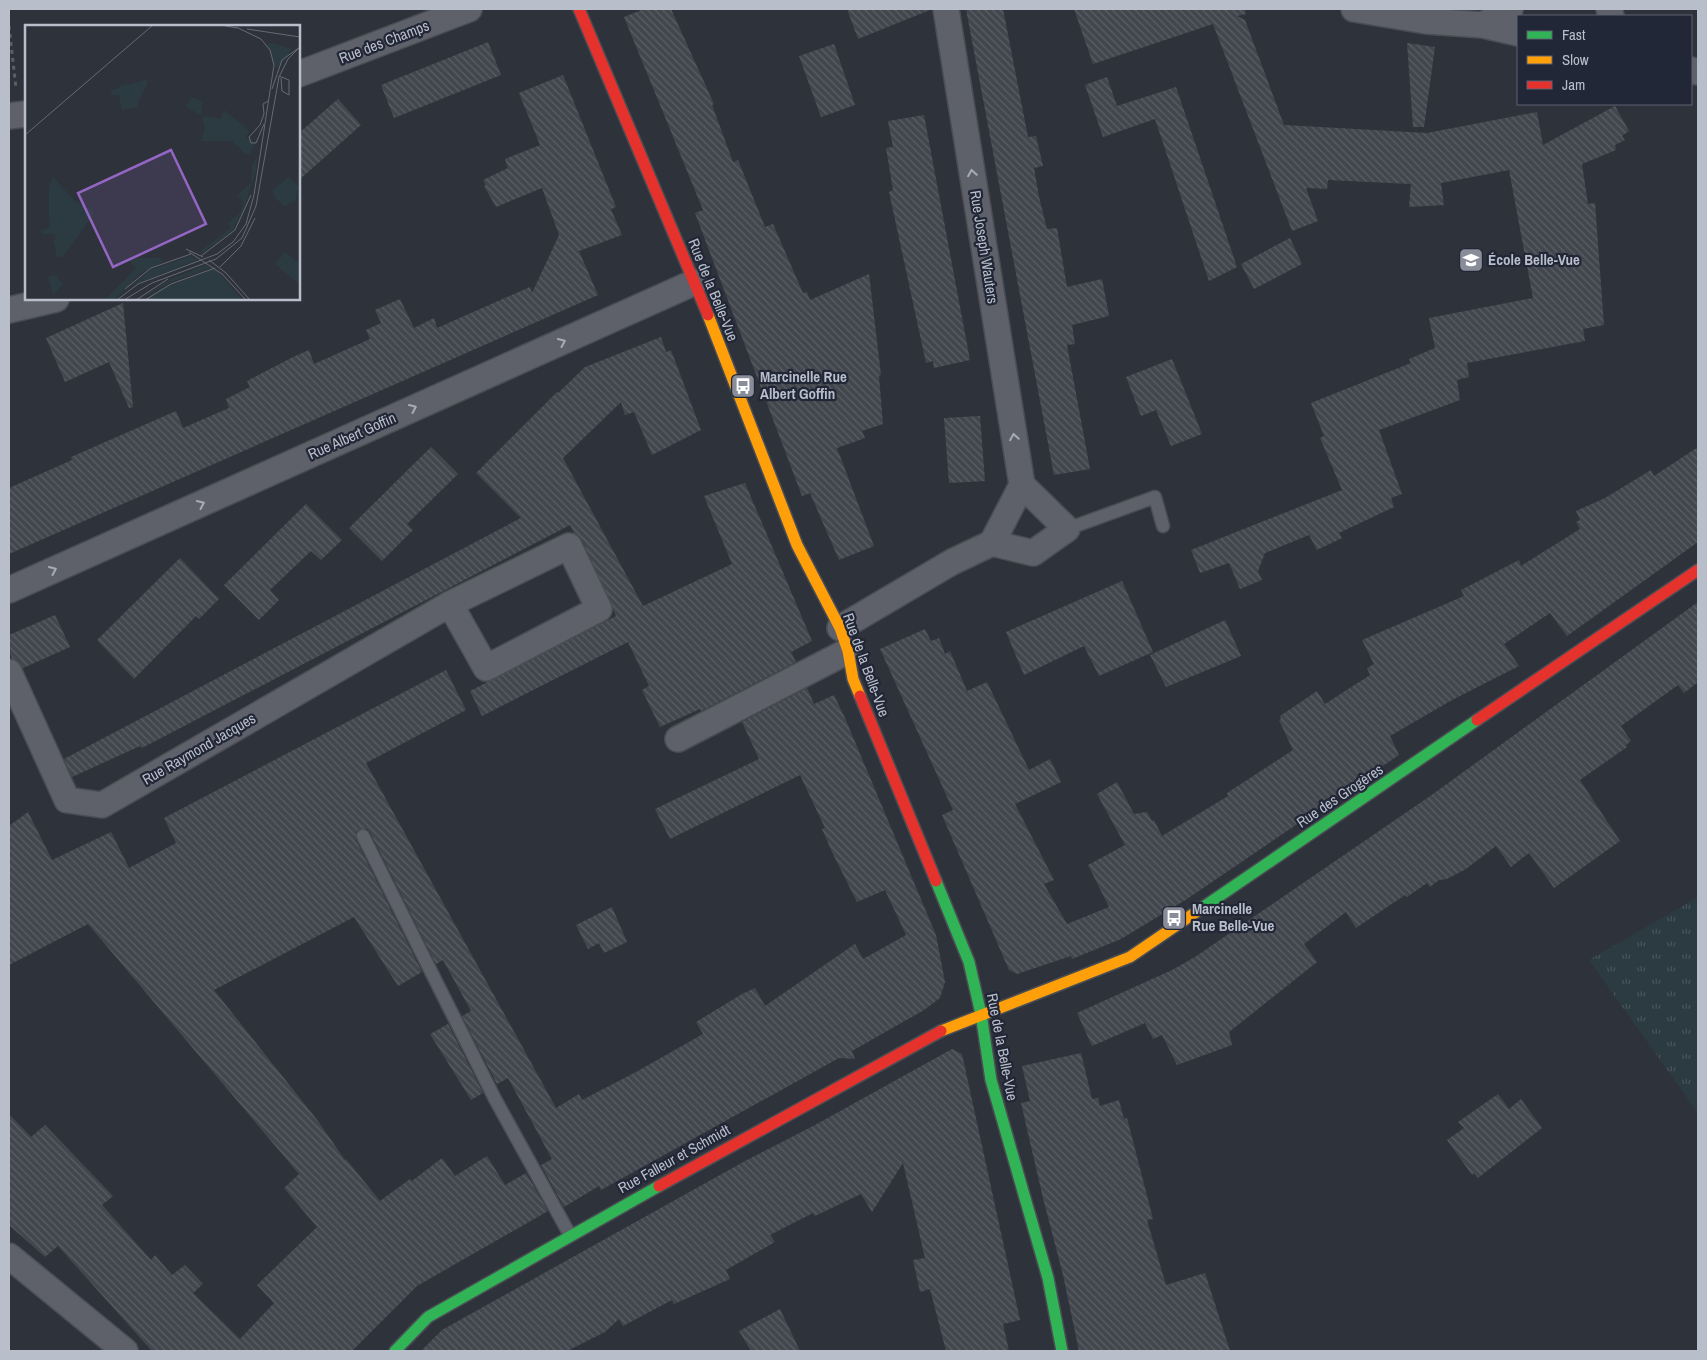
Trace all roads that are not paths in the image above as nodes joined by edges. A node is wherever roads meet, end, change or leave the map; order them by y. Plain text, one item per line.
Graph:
1 (469, 9) edge
2 (579, 9) edge
3 (946, 9) edge
4 (1354, 9) edge
5 (1510, 9) edge
6 (1483, 25) junction
7 (1517, 33) edge
8 (300, 74) edge
9 (694, 282) junction
10 (52, 300) edge
11 (9, 310) edge
12 (1022, 485) junction
13 (1163, 526) dead end
14 (1067, 529) junction
15 (992, 543) junction
16 (1698, 570) edge
17 (9, 590) edge
18 (450, 604) junction
19 (844, 639) junction
20 (9, 672) edge
21 (678, 739) dead end
22 (363, 836) dead end
23 (981, 1014) junction
24 (570, 1235) junction
25 (9, 1256) edge
26 (125, 1351) edge
27 (395, 1351) edge
28 (1062, 1351) edge

1 - 8 street, Rue des Champs
2 - 9 street, Rue de la Belle-Vue
12 -> 3 street, Rue Joseph Wauters
4 - 6 street
5 - 6 street
6 - 7 street
17 -> 9 street, Rue Albert Goffin
9 - 19 street, Rue de la Belle-Vue
10 - 11 street
12 - 14 street
12 - 15 street
13 - 14 lane
14 - 15 street
15 - 19 street
16 - 23 street, Rue des Grogères
18 - 18 street, Rue Raymond Jacques
18 - 20 street, Rue Raymond Jacques
19 - 21 street
19 - 23 street, Rue de la Belle-Vue
22 - 24 lane
23 - 24 street, Rue Falleur et Schmidt
23 - 28 street, Rue de la Belle-Vue
24 - 27 street, Rue Falleur et Schmidt
25 - 26 street

